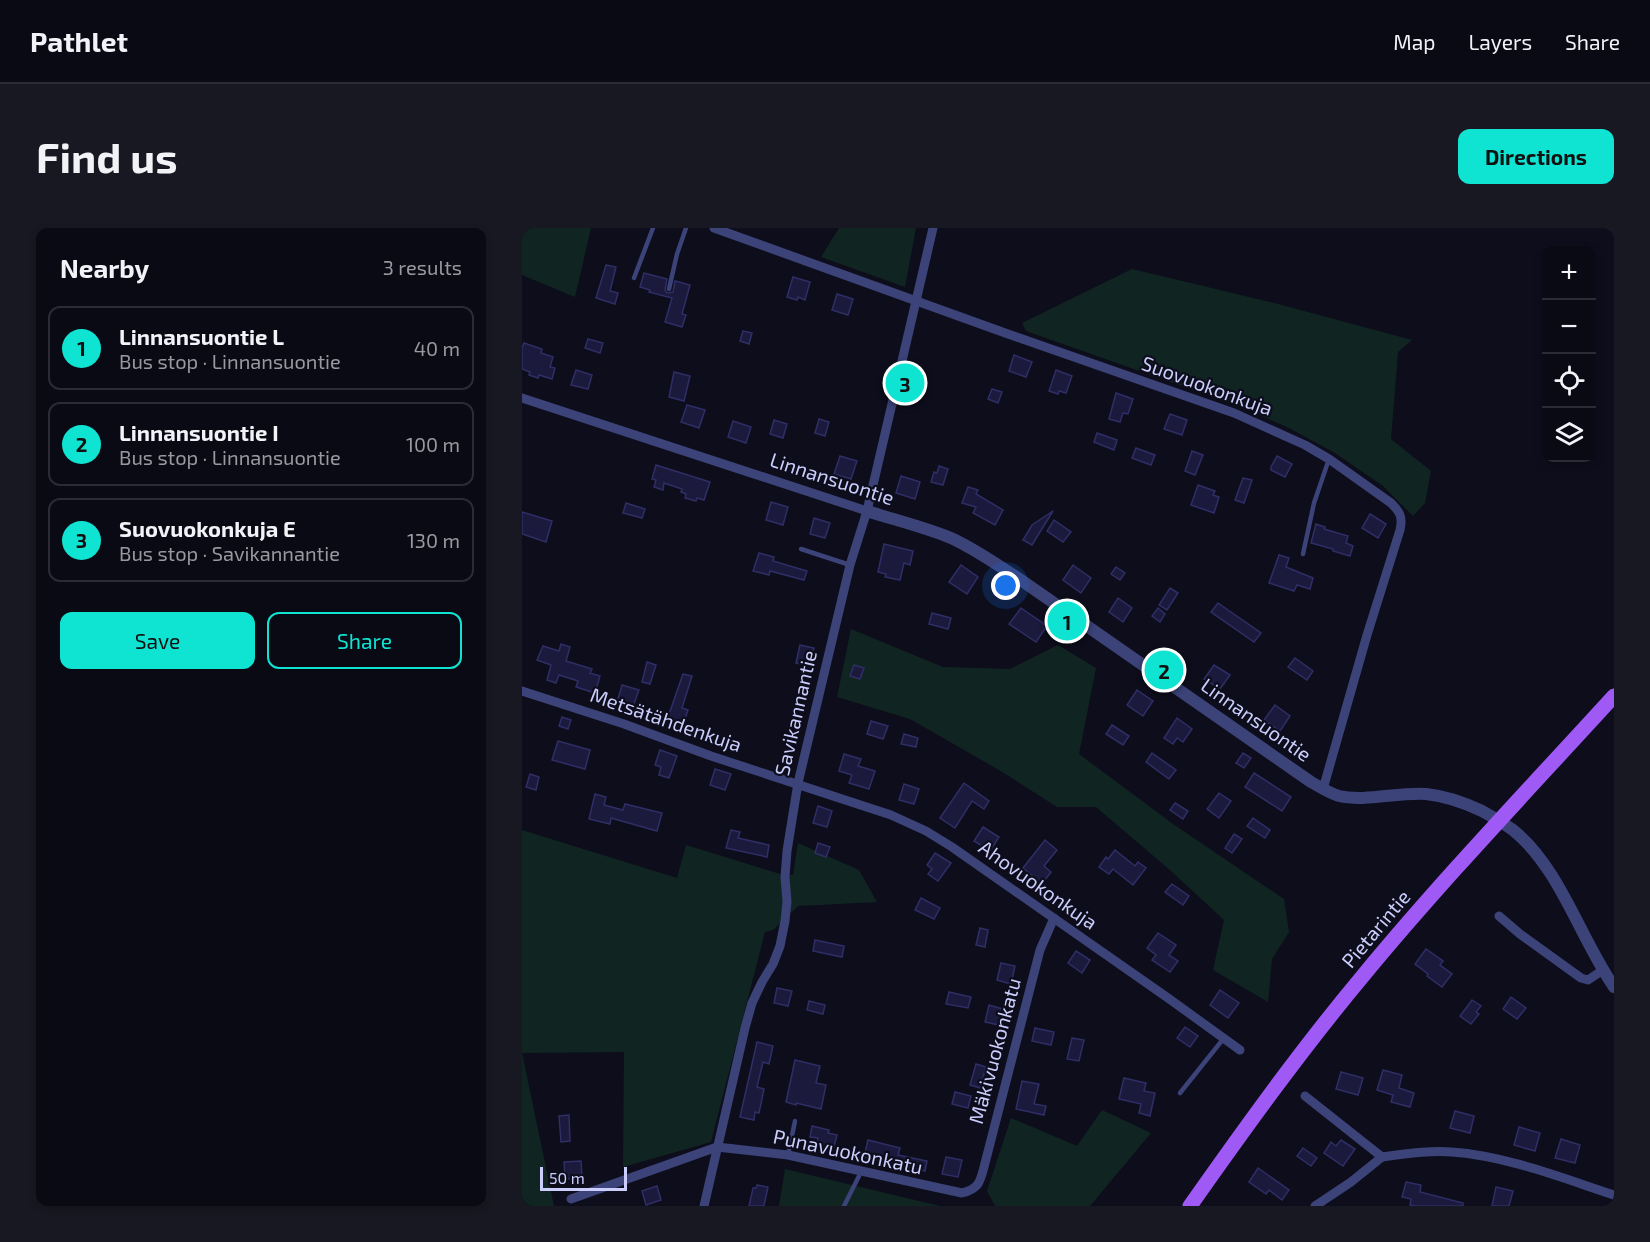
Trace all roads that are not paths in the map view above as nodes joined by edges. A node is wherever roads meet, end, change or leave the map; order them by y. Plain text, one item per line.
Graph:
1 (653, 228) edge
2 (686, 228) edge
3 (714, 228) edge
4 (933, 228) edge
5 (727, 230) edge
6 (634, 278) dead end
7 (669, 289) dead end
8 (916, 301) junction
9 (522, 398) edge
10 (1329, 459) junction
11 (867, 511) junction
12 (801, 549) dead end
13 (1303, 554) dead end
14 (850, 564) junction
15 (522, 691) edge
16 (1614, 696) edge
17 (798, 783) junction
18 (1323, 789) junction
19 (1500, 820) junction
20 (1499, 916) dead end
21 (1054, 918) junction
22 (1603, 970) junction
23 (1614, 987) edge
24 (1224, 1038) junction
25 (1240, 1050) dead end
26 (1180, 1093) dead end
27 (1305, 1096) dead end
28 (795, 1121) dead end
29 (717, 1147) junction
30 (788, 1155) junction
31 (1382, 1157) junction
32 (861, 1172) junction
33 (971, 1191) joint
34 (1614, 1196) edge
35 (571, 1199) dead end
36 (704, 1206) edge
37 (844, 1206) edge
38 (1190, 1206) edge
39 (1314, 1206) edge

1 - 6 lane
2 - 7 lane
3 - 5 street, Suovuokonkuja
4 - 8 street, Savikannantie
5 - 8 street, Suovuokonkuja
8 - 10 street, Suovuokonkuja
8 - 11 street, Savikannantie
9 - 11 street, Linnansuontie
10 - 13 lane
10 - 18 street, Suovuokonkuja
11 - 14 street, Savikannantie
11 - 18 street, Linnansuontie
12 - 14 lane
14 - 17 street, Savikannantie
15 - 17 street, Metsätähdenkuja
16 - 19 main road, Pietarintie
17 - 21 street, Ahovuokonkuja
17 - 29 street, Savikannantie
18 - 19 street, Linnansuontie
19 - 22 street, Linnansuontie
19 - 38 main road, Pietarintie
20 - 22 street
21 - 24 street, Ahovuokonkuja
21 - 33 street, Mäkivuokonkatu
22 - 23 street, Linnansuontie
24 - 25 street, Ahovuokonkuja
24 - 26 lane
27 - 31 street
28 - 30 lane
29 - 30 street, Punavuokonkatu
29 - 35 street
29 - 36 street, Savikannantie
30 - 32 street, Punavuokonkatu
31 - 34 street
31 - 39 street
32 - 33 street, Punavuokonkatu
32 - 37 lane

